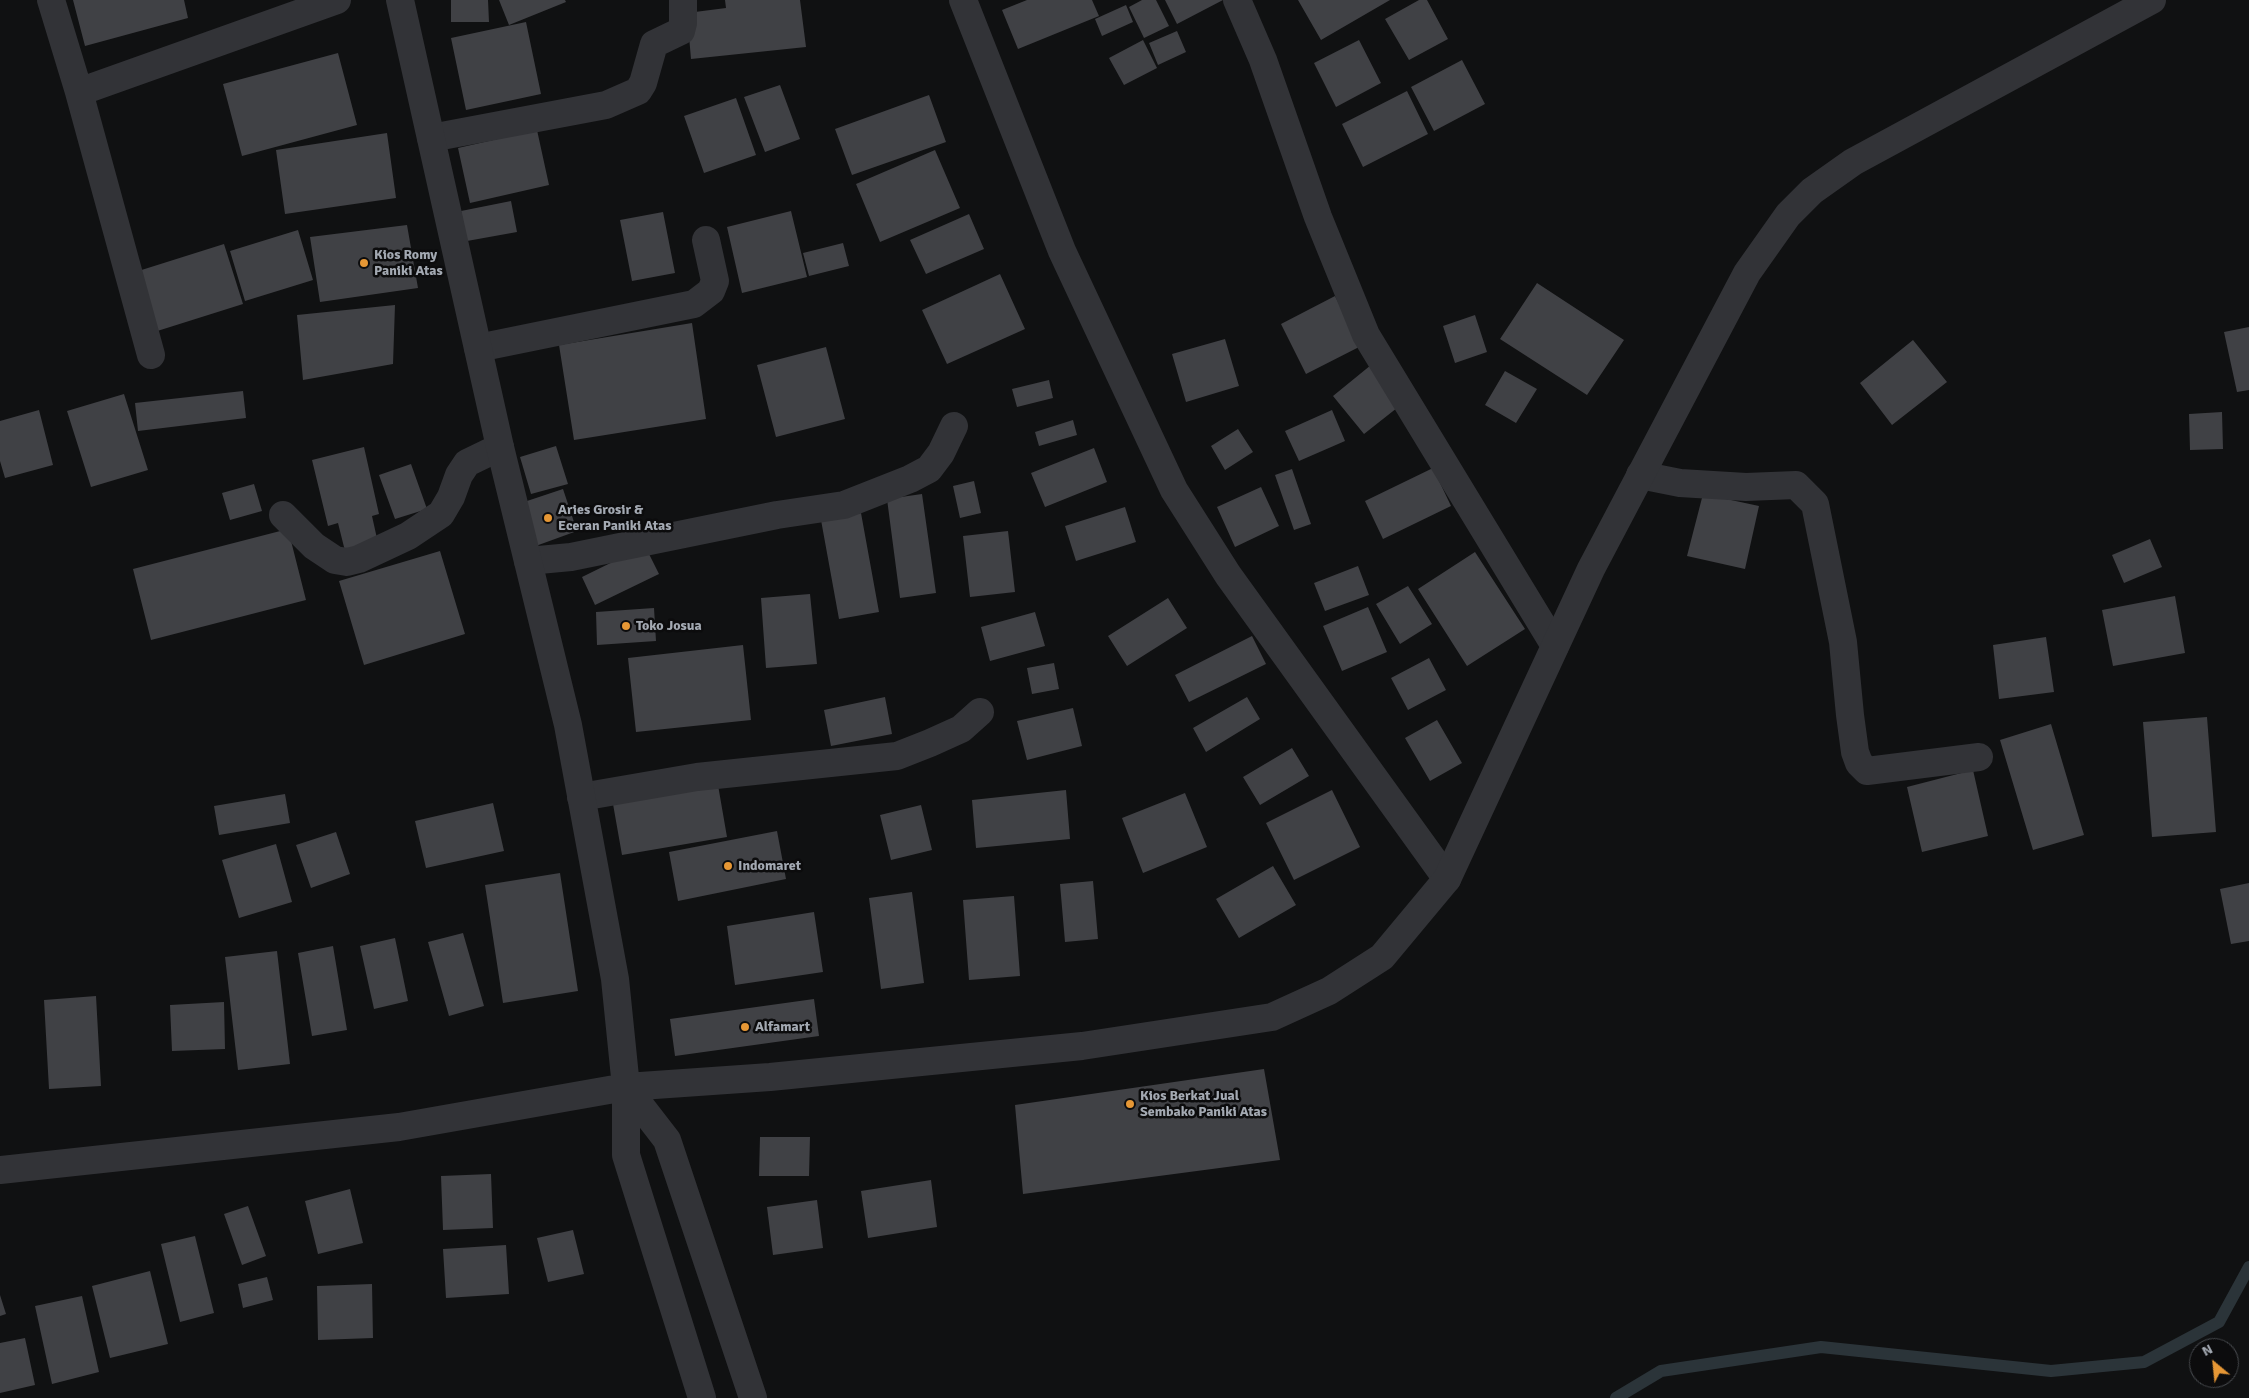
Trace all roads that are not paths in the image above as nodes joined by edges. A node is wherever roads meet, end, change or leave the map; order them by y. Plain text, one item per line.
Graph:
1 (51, 0) edge
2 (337, 0) edge
3 (400, 0) edge
4 (683, 0) edge
5 (963, 0) edge
6 (1237, 0) edge
7 (2152, 0) edge
8 (79, 92) junction
9 (431, 138) junction
10 (706, 240) dead end
11 (478, 348) junction
12 (151, 354) dead end
13 (954, 426) dead end
14 (500, 447) junction
15 (1640, 475) junction
16 (283, 515) dead end
17 (528, 561) junction
18 (1556, 646) junction
19 (980, 712) dead end
20 (1979, 757) dead end
21 (581, 797) junction
22 (1447, 879) junction
23 (626, 1087) junction
24 (0, 1170) edge
25 (702, 1398) edge
26 (753, 1398) edge

1 - 8 street
2 - 8 street
3 - 9 street
4 - 9 street
5 - 22 street
6 - 18 street
7 - 15 street
8 - 12 street
9 - 11 street
10 - 11 street
11 - 14 street
13 - 17 street
14 - 16 street
14 - 17 street
15 - 18 street
15 - 20 street
17 - 21 street
18 - 22 street
19 - 21 street
21 - 23 street
22 - 23 street
23 - 24 street
23 - 25 street
23 - 26 street

